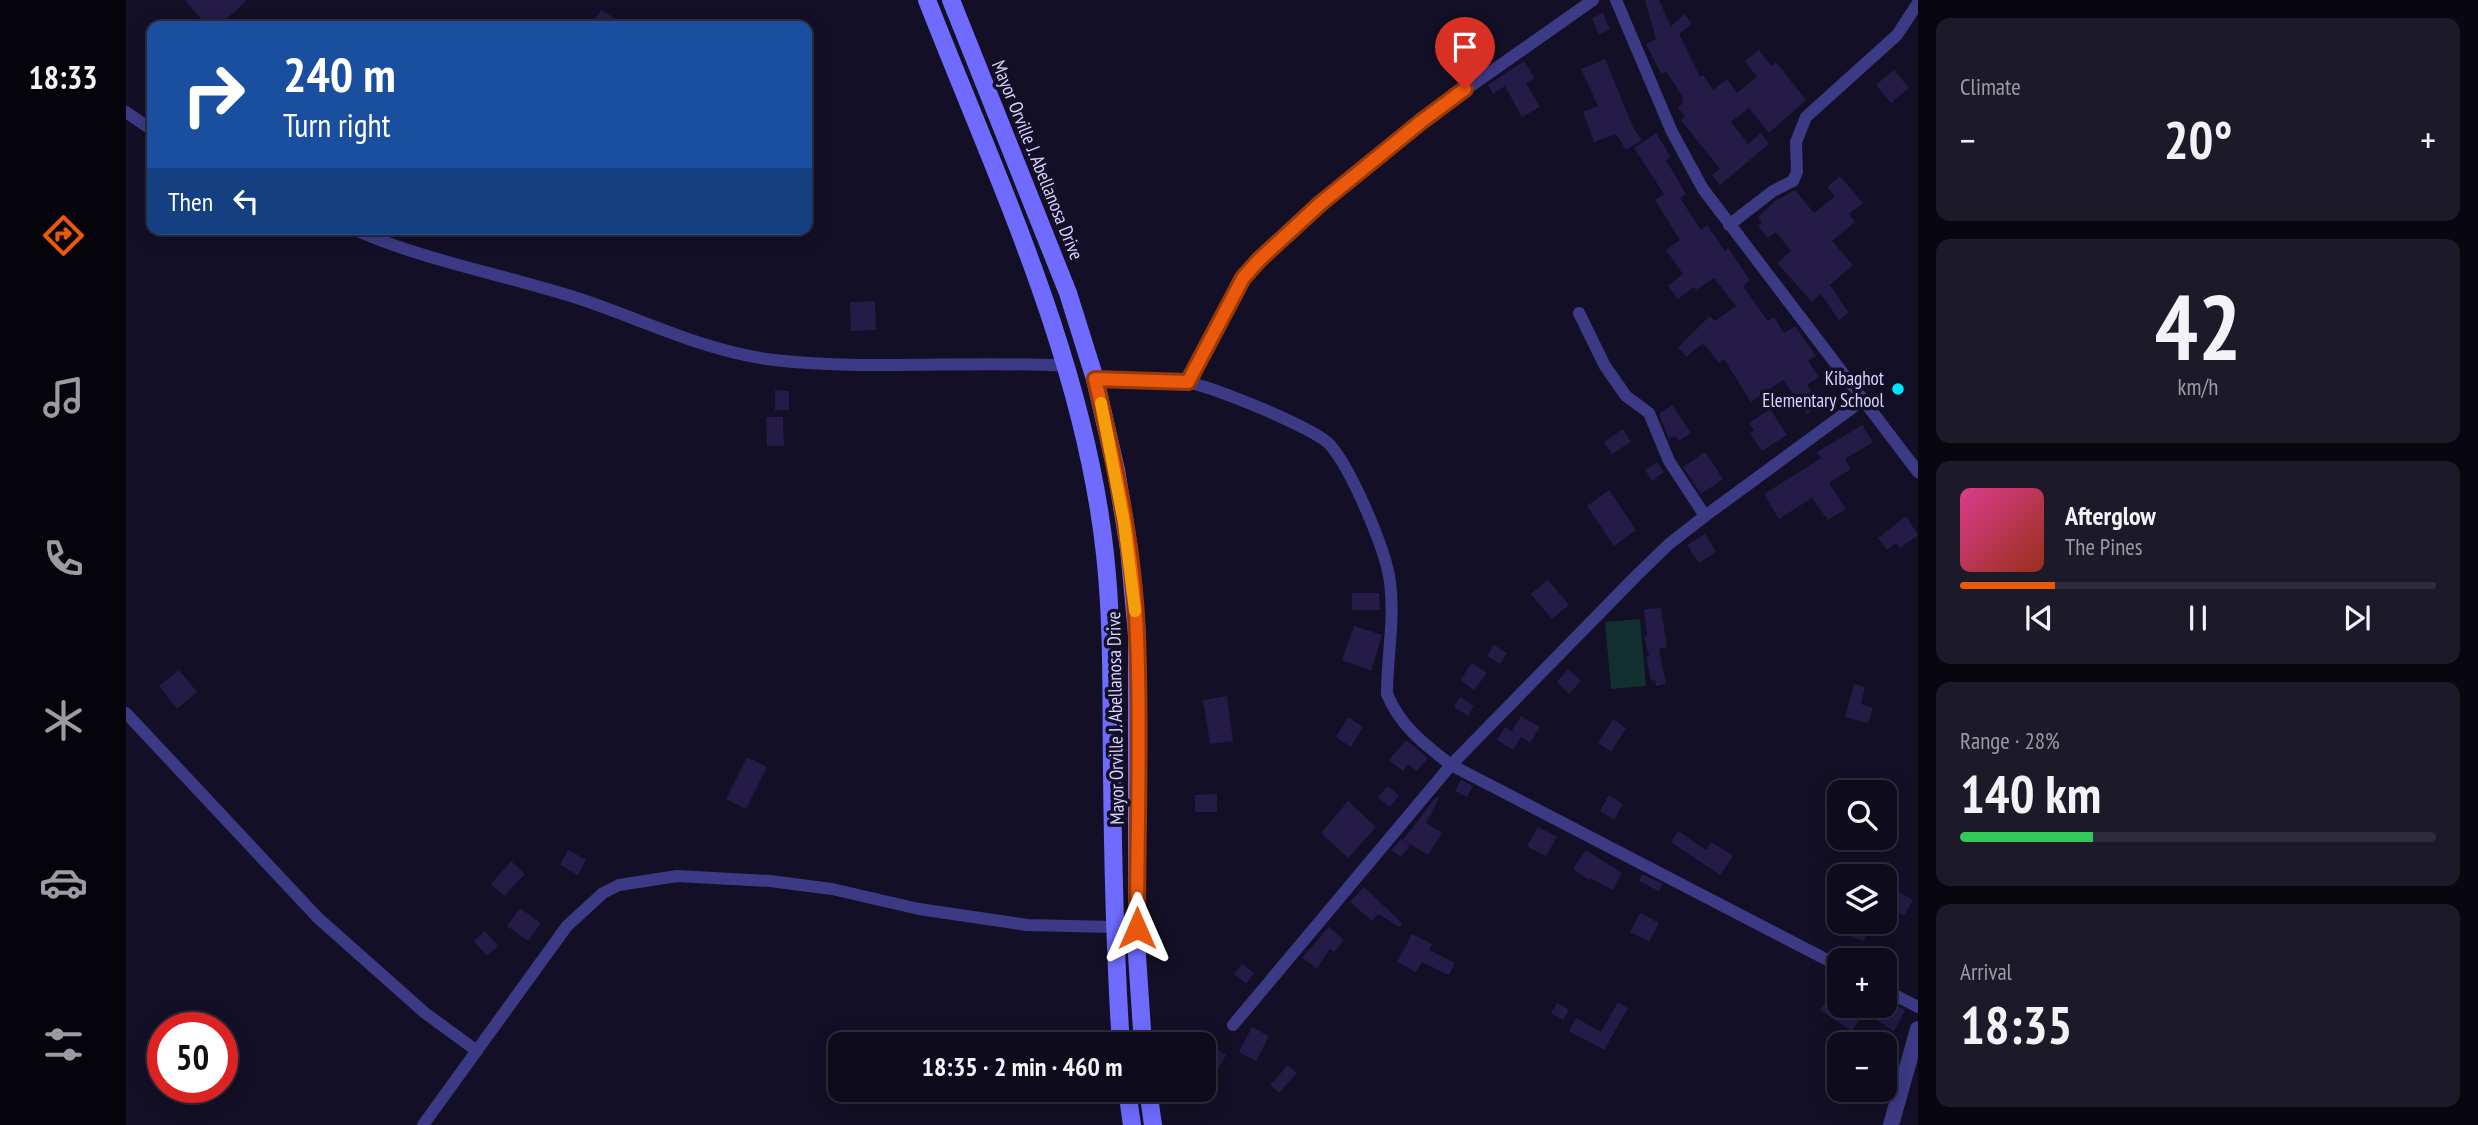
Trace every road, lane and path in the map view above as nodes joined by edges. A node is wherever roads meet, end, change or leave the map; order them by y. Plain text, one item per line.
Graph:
1 (927, 0) edge
2 (951, 0) edge
3 (1593, 0) edge
4 (1616, 0) edge
5 (1918, 3) edge
6 (127, 114) edge
7 (147, 127) edge
8 (1019, 173) junction
9 (997, 181) junction
10 (1729, 225) junction
11 (369, 235) edge
12 (1579, 313) dead end
13 (1066, 366) junction
14 (1095, 379) junction
15 (1188, 382) junction
16 (1863, 400) junction
17 (1918, 472) edge
18 (1705, 516) junction
19 (1111, 634) junction
20 (1137, 635) junction
21 (126, 713) edge
22 (1451, 765) junction
23 (1113, 927) junction
24 (1827, 961) edge
25 (1897, 996) edge
26 (1918, 1007) edge
27 (1233, 1025) dead end
28 (1918, 1029) edge
29 (1120, 1032) edge
30 (1142, 1032) edge
31 (477, 1051) junction
32 (1129, 1102) edge
33 (1150, 1102) edge
34 (423, 1125) edge
35 (1132, 1125) edge
36 (1153, 1125) edge
37 (1891, 1125) edge

1 - 9 main road, Mayor Orville J. Abellanosa Drive
2 - 8 main road, Mayor Orville J. Abellanosa Drive
3 - 15 street
4 - 10 street
5 - 10 street
6 - 7 street
8 - 9 main road
8 - 14 main road, Mayor Orville J. Abellanosa Drive
9 - 13 main road, Mayor Orville J. Abellanosa Drive
10 - 16 street
11 - 13 street
12 - 18 street
13 - 19 main road, Mayor Orville J. Abellanosa Drive
14 - 15 street
14 - 20 main road, Mayor Orville J. Abellanosa Drive
15 - 22 street
16 - 17 street
16 - 18 street
18 - 22 street
19 - 20 main road
19 - 23 main road, Mayor Orville J. Abellanosa Drive
20 - 30 main road, Mayor Orville J. Abellanosa Drive
21 - 31 street
22 - 24 street
22 - 27 street
23 - 29 main road, Mayor Orville J. Abellanosa Drive
23 - 31 street
25 - 26 street
28 - 37 street
31 - 34 street
32 - 35 main road
33 - 36 main road

